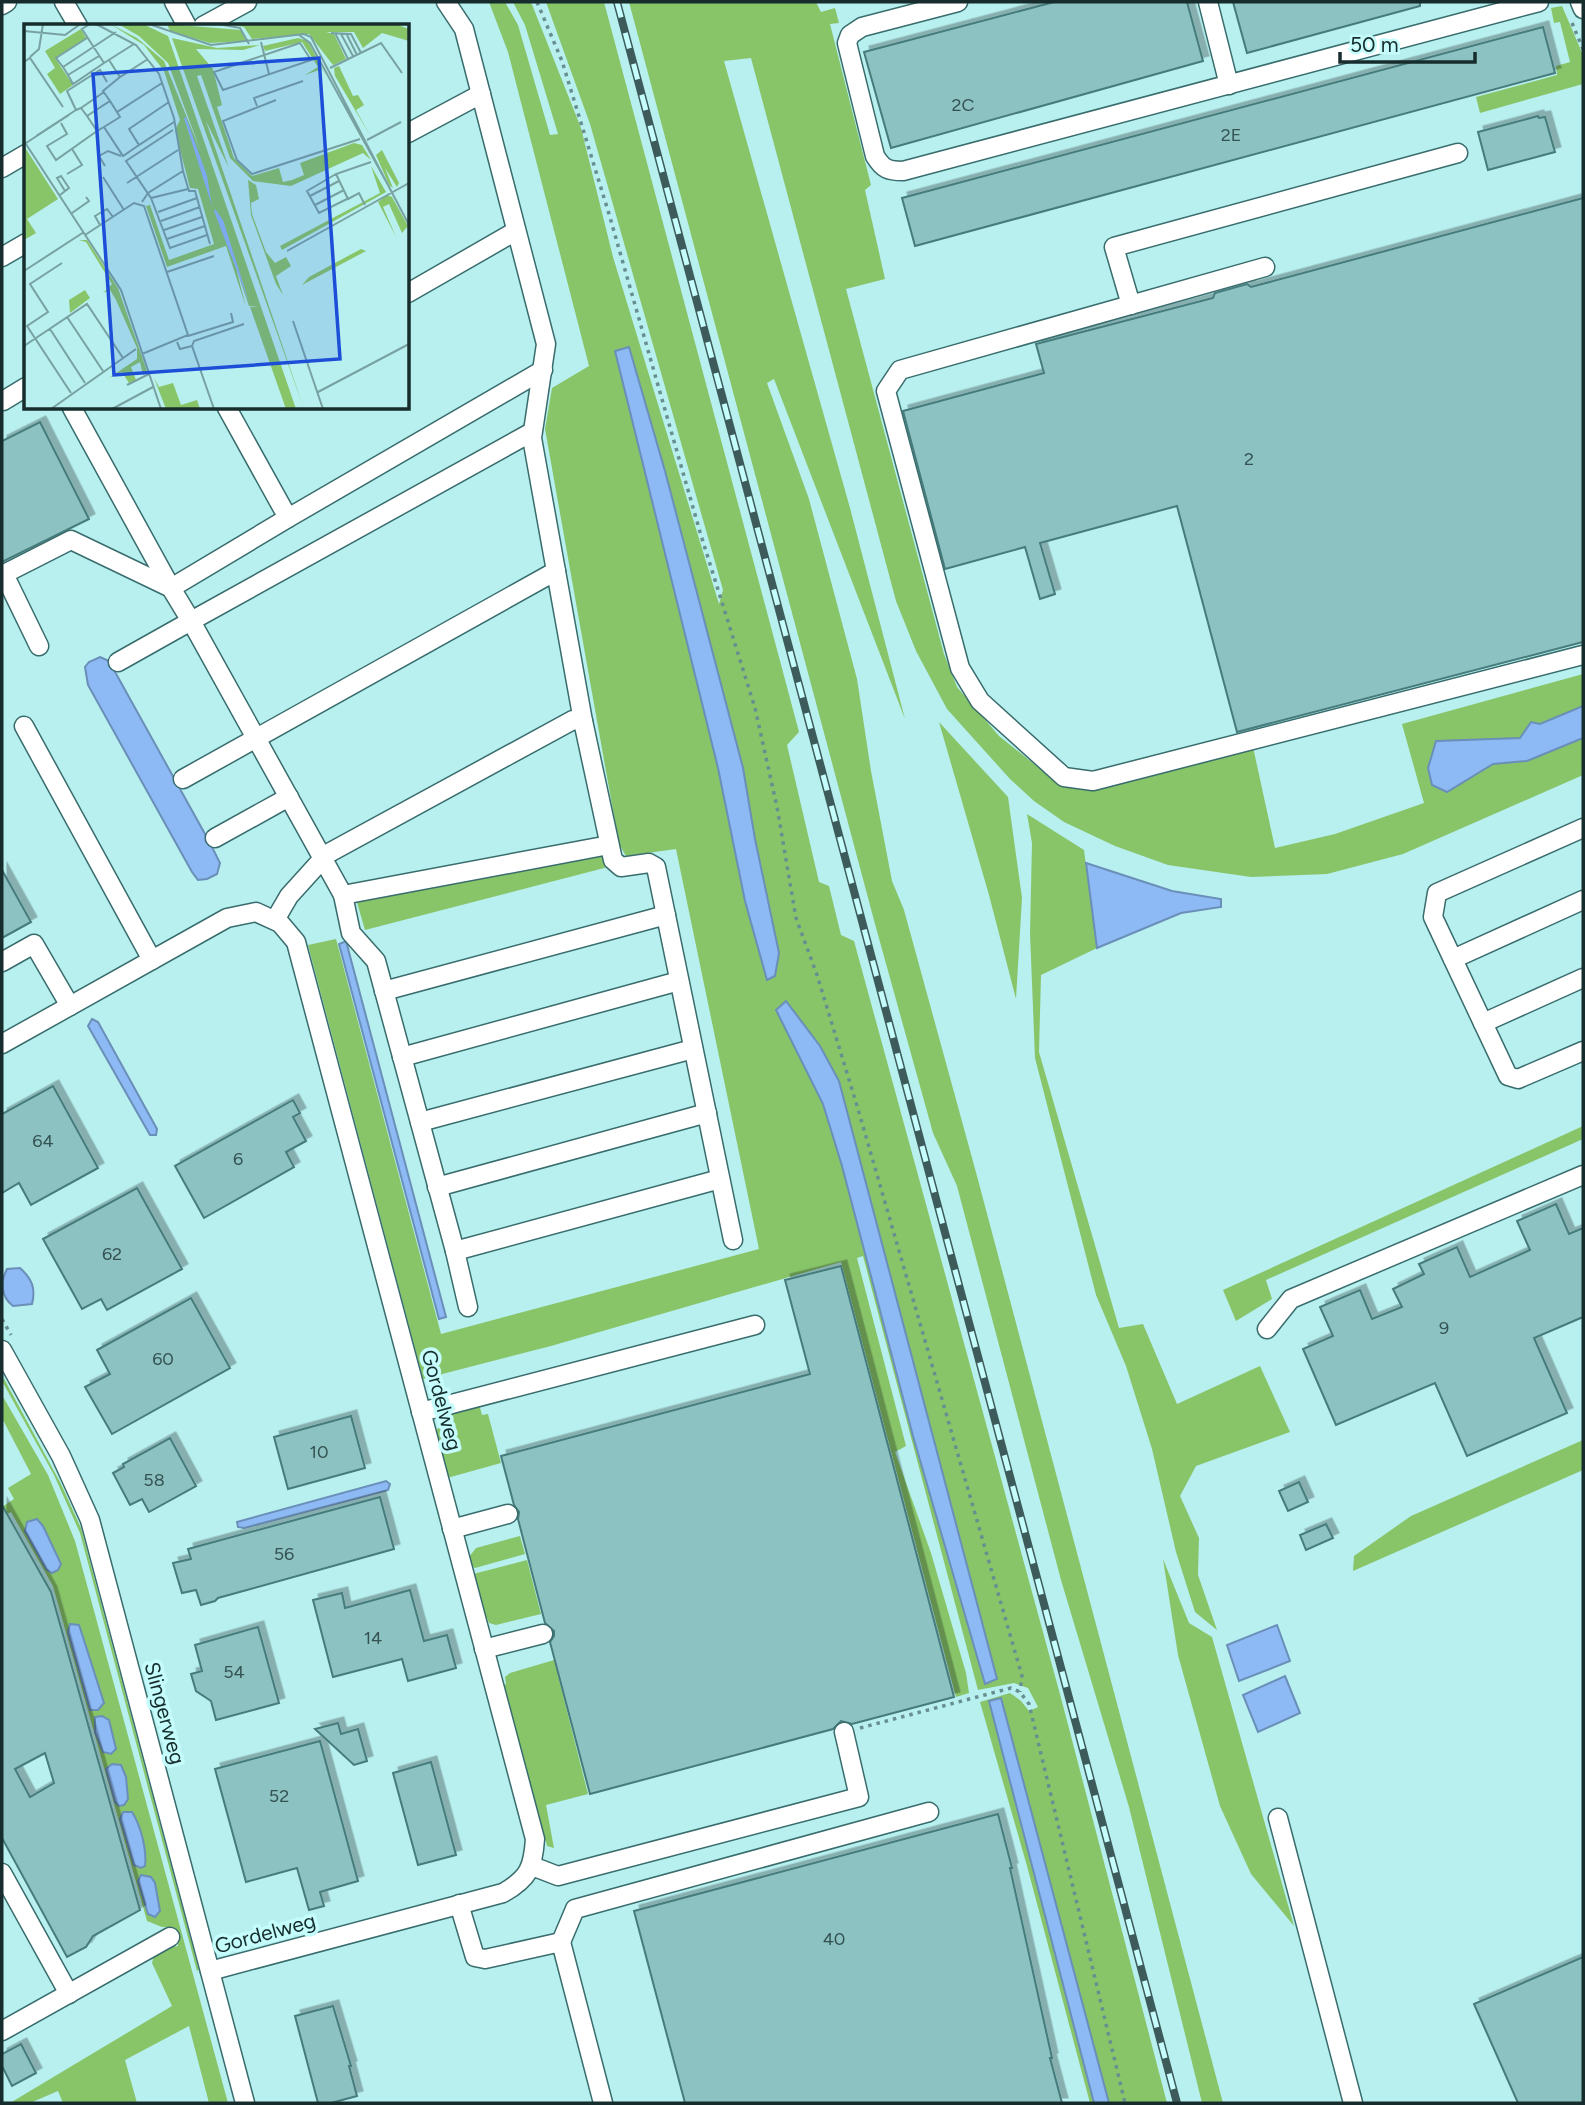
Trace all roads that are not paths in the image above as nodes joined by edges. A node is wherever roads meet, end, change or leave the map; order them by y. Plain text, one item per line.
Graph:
1 (7, 2) edge
2 (64, 2) edge
3 (174, 2) edge
4 (247, 2) edge
5 (446, 2) edge
6 (958, 2) edge
7 (1208, 2) edge
8 (1529, 3) edge
9 (2, 5) edge
10 (77, 24) edge
11 (186, 24) edge
12 (207, 24) edge
13 (1229, 85) junction
14 (481, 94) junction
15 (410, 133) edge
16 (1458, 153) dead end
17 (24, 155) edge
18 (2, 169) edge
19 (516, 230) junction
20 (24, 244) edge
21 (2, 257) edge
22 (1265, 267) dead end
23 (410, 292) edge
24 (1131, 305) junction
25 (543, 370) junction
26 (24, 388) edge
27 (2, 400) edge
28 (73, 410) edge
29 (228, 410) edge
30 (533, 432) junction
31 (288, 518) junction
32 (556, 572) junction
33 (171, 588) junction
34 (191, 621) junction
35 (39, 646) dead end
36 (1583, 655) edge
37 (118, 662) dead end
38 (583, 721) junction
39 (24, 726) dead end
40 (256, 738) junction
41 (183, 779) dead end
42 (289, 797) junction
43 (1583, 828) edge
44 (215, 838) dead end
45 (609, 845) junction
46 (323, 859) junction
47 (343, 895) junction
48 (1583, 900) edge
49 (666, 915) junction
50 (275, 920) junction
51 (1452, 959) junction
52 (152, 960) junction
53 (2, 962) edge
54 (1583, 978) edge
55 (680, 981) junction
56 (384, 991) junction
57 (70, 1006) junction
58 (1483, 1023) junction
59 (2, 1044) edge
60 (694, 1049) junction
61 (1583, 1051) edge
62 (402, 1057) junction
63 (707, 1113) junction
64 (420, 1122) junction
65 (1583, 1175) edge
66 (720, 1178) junction
67 (437, 1186) junction
68 (733, 1240) dead end
69 (455, 1251) junction
70 (468, 1307) dead end
71 (755, 1325) dead end
72 (1267, 1329) dead end
73 (2, 1350) edge
74 (421, 1412) junction
75 (508, 1514) dead end
76 (452, 1530) junction
77 (543, 1634) dead end
78 (484, 1649) junction
79 (844, 1732) road end
80 (929, 1812) dead end
81 (1278, 1818) dead end
82 (531, 1866) junction
83 (2, 1873) edge
84 (459, 1905) junction
85 (170, 1937) dead end
86 (561, 1942) junction
87 (210, 1971) junction
88 (69, 1994) junction
89 (2, 2031) edge
90 (245, 2103) edge
91 (603, 2103) edge
92 (1353, 2103) edge

1 - 9 street
2 - 10 street
3 - 11 street
4 - 12 street
5 - 14 street
6 - 13 street
7 - 13 street
8 - 13 street
14 - 15 street
14 - 19 street
16 - 24 street
17 - 18 street
19 - 23 street
19 - 25 street
20 - 21 street
22 - 24 street
24 - 36 street
25 - 30 street
25 - 31 street
26 - 27 street
28 - 33 street
29 - 31 street
30 - 32 street
30 - 34 street
31 - 33 street
32 - 38 street
32 - 40 street
33 - 34 street
33 - 35 street
34 - 37 street
34 - 40 street
38 - 45 street
38 - 46 street
39 - 52 street
40 - 41 street
40 - 42 street
42 - 44 street
42 - 46 street
43 - 51 street
45 - 47 street
45 - 49 street
46 - 47 street
46 - 50 street
47 - 56 street
48 - 51 street
49 - 55 street
49 - 56 street
50 - 52 street
50 - 74 street, Gordelweg
51 - 58 street
52 - 57 street
53 - 57 street
54 - 58 street
55 - 60 street
55 - 62 street
56 - 62 street
57 - 59 street
58 - 61 street
60 - 63 street
60 - 64 street
62 - 64 street
63 - 66 street
63 - 67 street
64 - 67 street
65 - 72 street
66 - 68 street
66 - 69 street
67 - 69 street
69 - 70 street
71 - 74 street
73 - 87 street, Slingerweg
74 - 76 street, Gordelweg
75 - 76 street
76 - 78 street, Gordelweg
77 - 78 street
78 - 82 street, Gordelweg
79 - 82 street
80 - 86 street
81 - 92 street
82 - 84 street, Gordelweg
83 - 88 street
84 - 86 street
84 - 87 street, Gordelweg
85 - 88 street
86 - 91 street
87 - 90 street, Slingerweg
88 - 89 street

